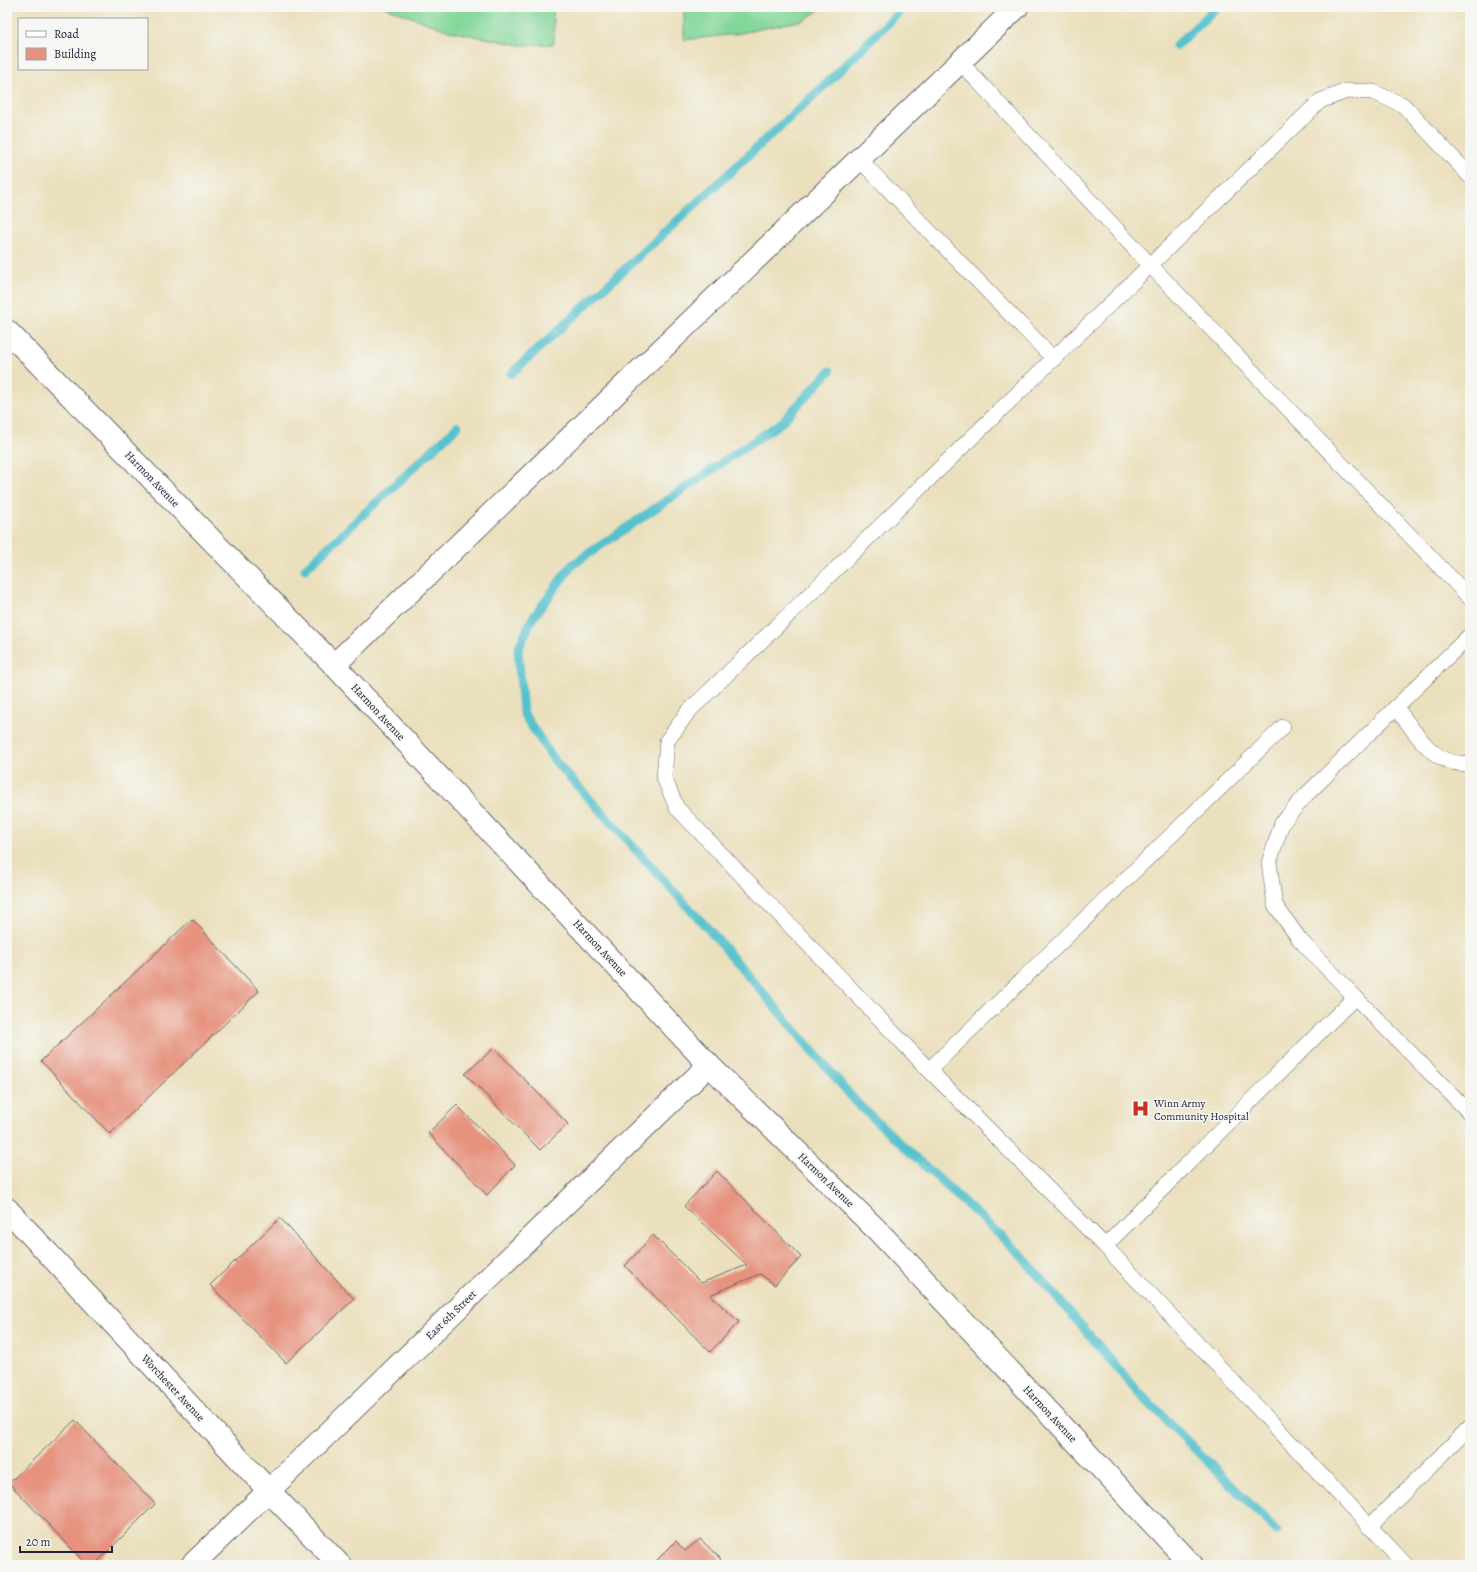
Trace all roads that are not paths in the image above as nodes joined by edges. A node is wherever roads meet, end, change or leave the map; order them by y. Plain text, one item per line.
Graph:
1 (1017, 7) edge
2 (960, 62) junction
3 (859, 159) junction
4 (1470, 176) edge
5 (1150, 265) junction
6 (7, 331) edge
7 (1054, 359) junction
8 (1470, 598) edge
9 (1470, 635) edge
10 (334, 665) junction
11 (1396, 707) junction
12 (1283, 727) dead end
13 (1470, 762) edge
14 (1355, 997) junction
15 (709, 1065) junction
16 (929, 1070) junction
17 (1470, 1113) edge
18 (7, 1209) edge
19 (1105, 1246) junction
20 (1470, 1427) edge
21 (269, 1491) junction
22 (1369, 1527) junction
23 (192, 1565) edge
24 (340, 1565) edge
25 (1192, 1565) edge
26 (1406, 1565) edge

1 - 2 street
2 - 3 street
2 - 5 lane
3 - 7 lane
3 - 10 street
4 - 5 lane
5 - 7 lane
5 - 8 lane
6 - 10 street, Harmon Avenue
7 - 16 lane
9 - 11 lane
10 - 15 street, Harmon Avenue
11 - 13 lane
11 - 14 lane
12 - 16 lane
14 - 17 lane
14 - 19 lane
15 - 21 street, East 6th Street
15 - 25 street, Harmon Avenue
16 - 19 lane
18 - 21 street, Worchester Avenue
19 - 22 lane
20 - 22 lane
21 - 23 street, East 6th Street
21 - 24 street, Worchester Avenue
22 - 26 lane

